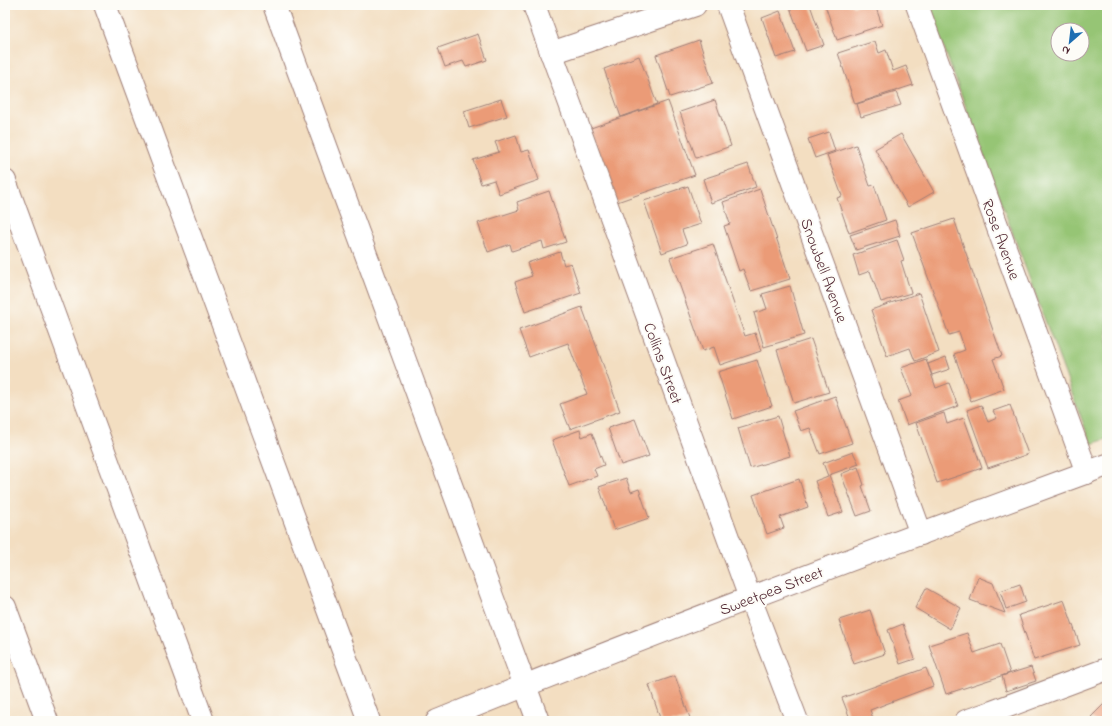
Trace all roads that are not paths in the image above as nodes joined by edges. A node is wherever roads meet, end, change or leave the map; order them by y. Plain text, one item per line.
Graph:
1 (105, 5) edge
2 (274, 5) edge
3 (534, 5) edge
4 (695, 5) edge
5 (728, 5) edge
6 (917, 5) edge
7 (551, 54) junction
8 (5, 181) edge
9 (1097, 469) edge
10 (921, 534) junction
11 (750, 598) junction
12 (5, 607) edge
13 (1107, 669) edge
14 (525, 685) junction
15 (994, 716) edge
16 (47, 721) edge
17 (203, 721) edge
18 (369, 721) edge
19 (437, 721) edge
20 (538, 721) edge
21 (797, 721) edge
22 (966, 721) edge

1 - 18 street
2 - 14 street
3 - 7 street, Collins Street
4 - 7 street
5 - 10 street, Snowbell Avenue
6 - 9 street, Rose Avenue
7 - 11 street, Collins Street
8 - 17 street
9 - 10 street, Sweetpea Street
10 - 11 street, Sweetpea Street
11 - 14 street, Sweetpea Street
11 - 21 street, Collins Street
12 - 16 street
13 - 15 street
14 - 19 street, Sweetpea Street
14 - 20 street
15 - 22 street

